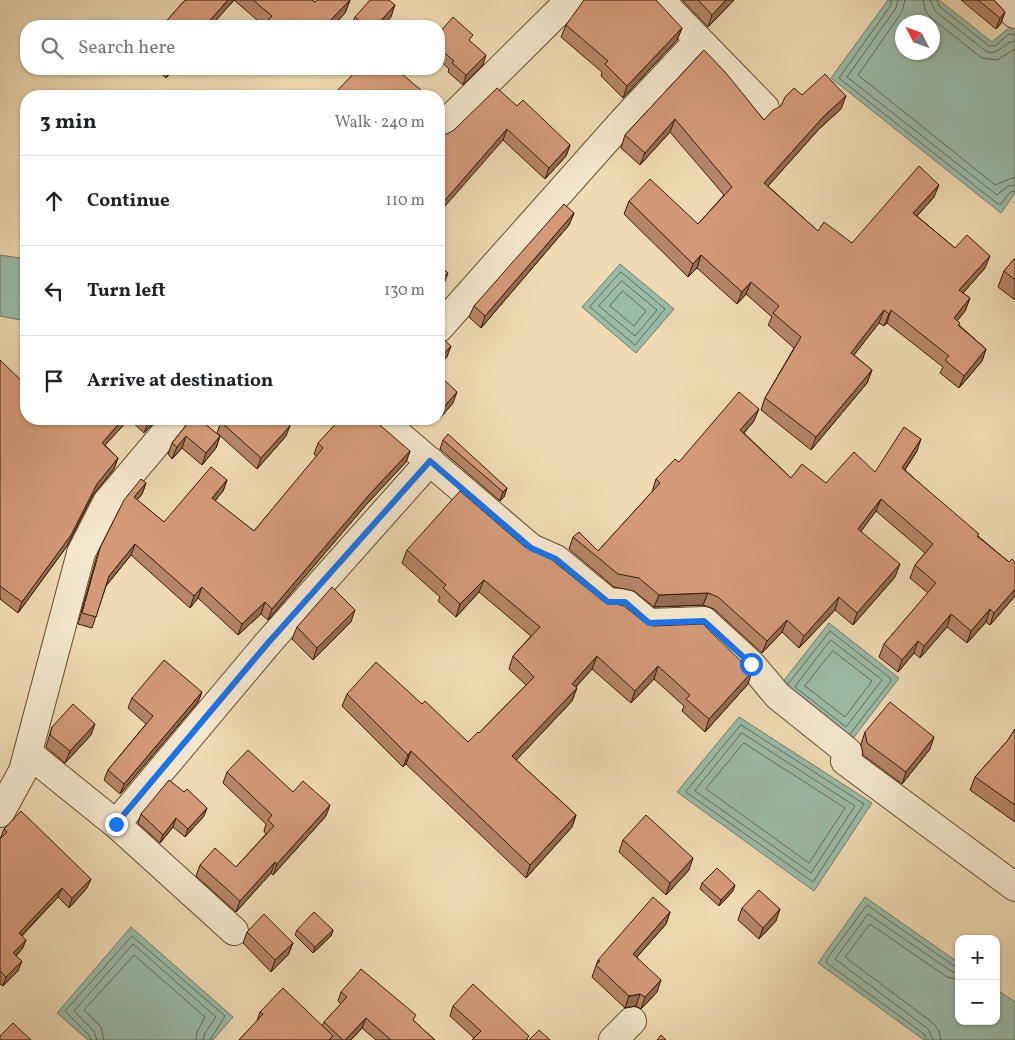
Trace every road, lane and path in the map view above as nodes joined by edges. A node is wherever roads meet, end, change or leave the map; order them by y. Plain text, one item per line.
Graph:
1 (570, 0) edge
2 (660, 0) edge
3 (999, 0) edge
4 (1015, 14) edge
5 (700, 40) junction
6 (765, 108) dead end
7 (445, 124) edge
8 (445, 321) edge
9 (172, 425) edge
10 (387, 425) edge
11 (430, 461) junction
12 (28, 754) junction
13 (0, 812) edge
14 (116, 824) junction
15 (1015, 887) edge
16 (234, 931) dead end

1 - 7 street
2 - 5 street
3 - 4 street
5 - 6 street
5 - 8 street
9 - 12 street
10 - 11 street
11 - 14 street
11 - 15 street
12 - 13 street
12 - 14 street
14 - 16 street

